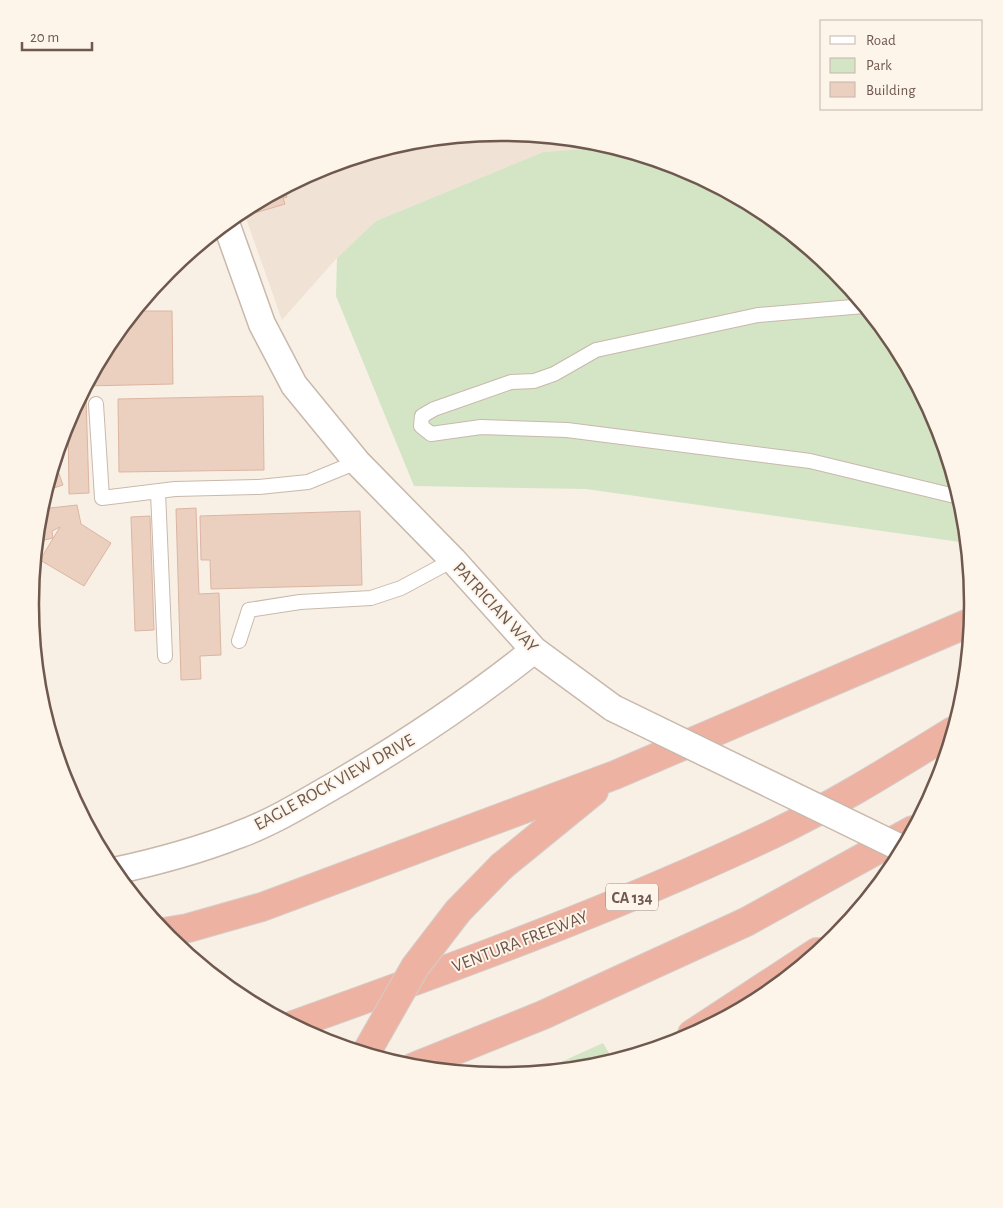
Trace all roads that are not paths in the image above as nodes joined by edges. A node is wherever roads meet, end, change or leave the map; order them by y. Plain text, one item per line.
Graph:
1 (229, 230) edge
2 (856, 307) edge
3 (96, 404) dead end
4 (357, 462) junction
5 (158, 492) junction
6 (951, 495) edge
7 (453, 560) junction
8 (963, 625) edge
9 (239, 641) dead end
10 (534, 650) junction
11 (165, 656) dead end
12 (945, 736) edge
13 (615, 775) junction
14 (901, 837) edge
15 (896, 845) edge
16 (123, 869) edge
17 (173, 930) edge
18 (302, 1022) edge
19 (369, 1047) edge
20 (429, 1061) edge

1 - 4 street, PATRICIAN WAY
2 - 6 lane
3 - 5 lane
4 - 5 lane
4 - 7 street, PATRICIAN WAY
5 - 11 lane
7 - 9 lane
7 - 10 street, PATRICIAN WAY
8 - 13 highway
10 - 15 street, PATRICIAN WAY, bridge
10 - 16 street, EAGLE ROCK VIEW DRIVE
12 - 18 highway, VENTURA FREEWAY / CA 134
13 - 17 highway
13 - 19 highway, bridge
14 - 20 highway

